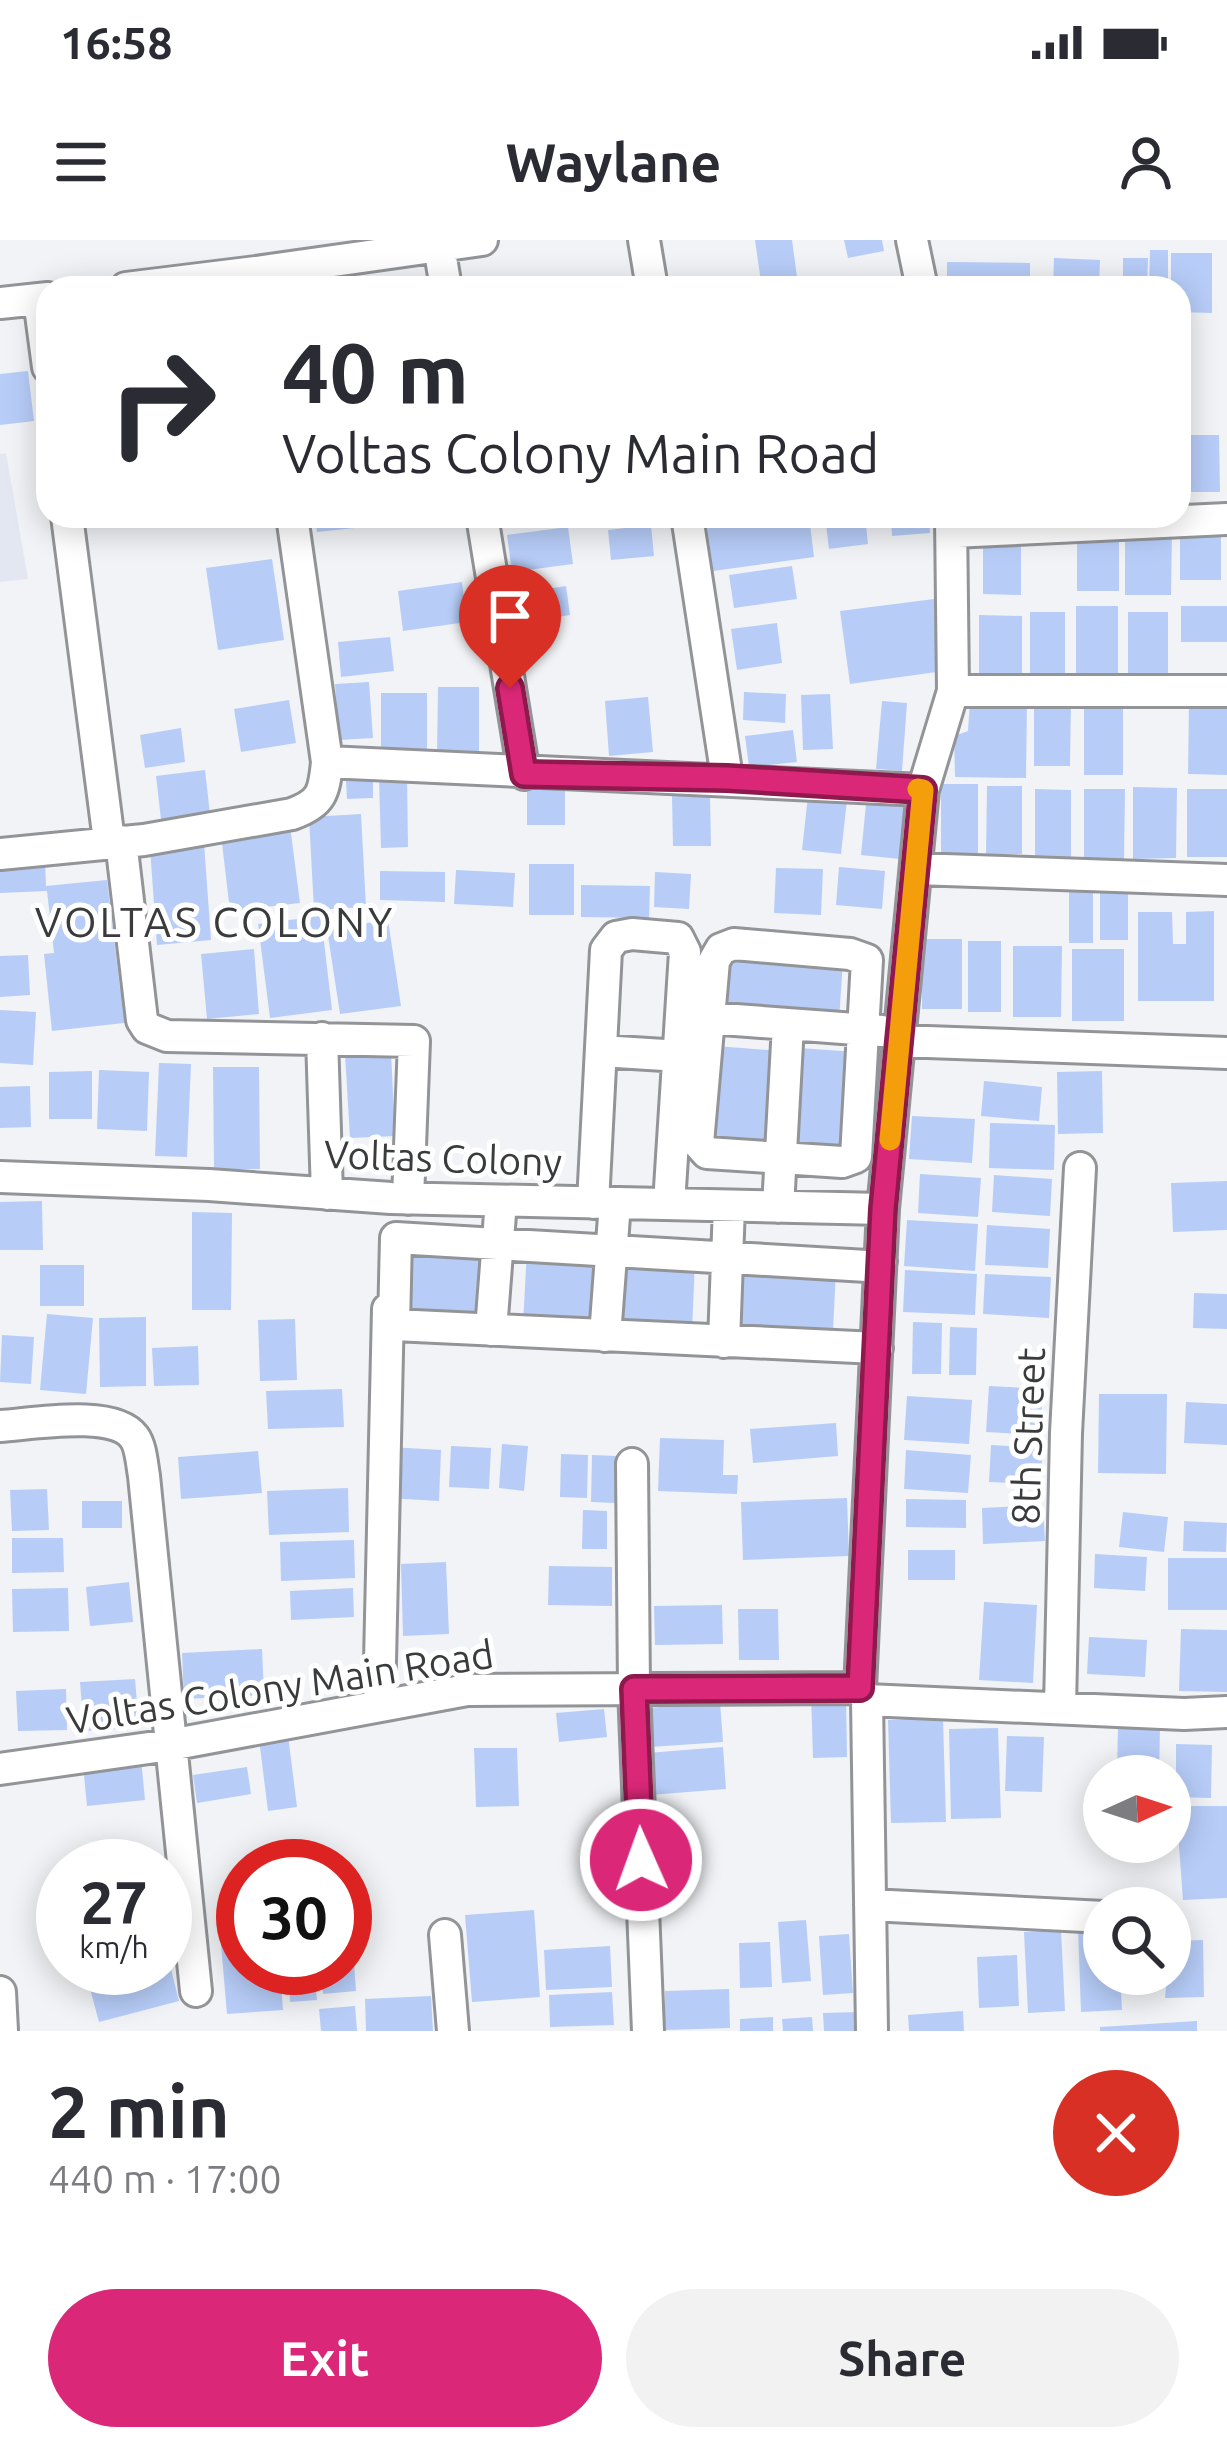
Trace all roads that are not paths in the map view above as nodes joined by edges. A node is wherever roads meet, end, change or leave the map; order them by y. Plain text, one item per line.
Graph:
1 (482, 240) edge
2 (644, 240) edge
3 (912, 240) edge
4 (439, 246) junction
5 (278, 276) edge
6 (444, 276) edge
7 (650, 276) edge
8 (920, 276) edge
9 (36, 299) edge
10 (0, 303) edge
11 (1227, 519) edge
12 (1191, 520) edge
13 (69, 528) edge
14 (294, 528) edge
15 (484, 528) edge
16 (689, 528) edge
17 (952, 528) edge
18 (953, 691) junction
19 (1227, 691) edge
20 (327, 762) junction
21 (524, 774) junction
22 (727, 778) junction
23 (923, 790) junction
24 (115, 841) junction
25 (0, 854) edge
26 (916, 868) junction
27 (1227, 880) edge
28 (709, 1018) junction
29 (788, 1024) junction
30 (864, 1029) junction
31 (900, 1036) junction
32 (322, 1038) junction
33 (601, 1051) junction
34 (1227, 1053) edge
35 (680, 1055) junction
36 (780, 1158) junction
37 (1079, 1168) dead end
38 (0, 1177) edge
39 (327, 1194) junction
40 (399, 1198) junction
41 (501, 1201) junction
42 (604, 1203) junction
43 (669, 1204) junction
44 (729, 1206) junction
45 (778, 1207) junction
46 (883, 1209) junction
47 (497, 1244) junction
48 (611, 1251) junction
49 (728, 1258) junction
50 (881, 1261) junction
51 (491, 1330) junction
52 (605, 1336) junction
53 (724, 1342) junction
54 (877, 1348) junction
55 (0, 1426) edge
56 (632, 1463) dead end
57 (634, 1689) junction
58 (864, 1694) junction
59 (380, 1705) junction
60 (1060, 1707) junction
61 (1227, 1712) edge
62 (170, 1745) junction
63 (0, 1769) edge
64 (870, 1905) junction
65 (1083, 1916) edge
66 (445, 1935) dead end
67 (196, 1991) dead end
68 (0, 1992) edge
69 (2, 2031) edge
70 (453, 2031) edge
71 (648, 2031) edge
72 (872, 2031) edge

1 - 4 street
2 - 7 street
3 - 8 street
4 - 5 street
4 - 6 street
9 - 10 street
11 - 12 street
13 - 24 street
14 - 20 street
15 - 21 street
16 - 22 street
17 - 18 street
18 - 19 street
18 - 23 street
20 - 21 street
20 - 24 street
21 - 22 street
22 - 23 street
23 - 26 street
24 - 25 street
24 - 32 street
26 - 27 street
26 - 31 street
28 - 29 street
28 - 30 street
28 - 36 street
29 - 30 street
29 - 36 street
30 - 31 street
30 - 36 street
31 - 34 street
31 - 46 street
32 - 39 street
32 - 40 street
33 - 35 street
33 - 35 street
33 - 42 street
35 - 43 street
36 - 45 street
37 - 60 street, 8th Street
38 - 39 street, Voltas Colony
39 - 40 street, Voltas Colony
40 - 41 street, Voltas Colony
40 - 59 street
41 - 42 street, Voltas Colony
41 - 47 street
42 - 43 street, Voltas Colony
42 - 48 street
43 - 44 street, Voltas Colony
44 - 45 street, Voltas Colony
44 - 49 street
45 - 46 street, Voltas Colony
46 - 50 street
47 - 48 street
47 - 51 street
47 - 51 street
48 - 49 street
48 - 52 street
49 - 50 street
49 - 53 street
50 - 54 street
51 - 52 street
52 - 53 street
53 - 54 street
54 - 58 street
55 - 62 street
56 - 57 street
57 - 58 street, Voltas Colony Main Road
57 - 59 street, Voltas Colony Main Road
57 - 71 street
58 - 60 street, Voltas Colony Main Road
58 - 64 street
59 - 62 street, Voltas Colony Main Road
60 - 61 street, Voltas Colony Main Road
62 - 63 street, Voltas Colony Main Road
62 - 67 street
64 - 65 street
64 - 72 street
66 - 70 street
68 - 69 street

